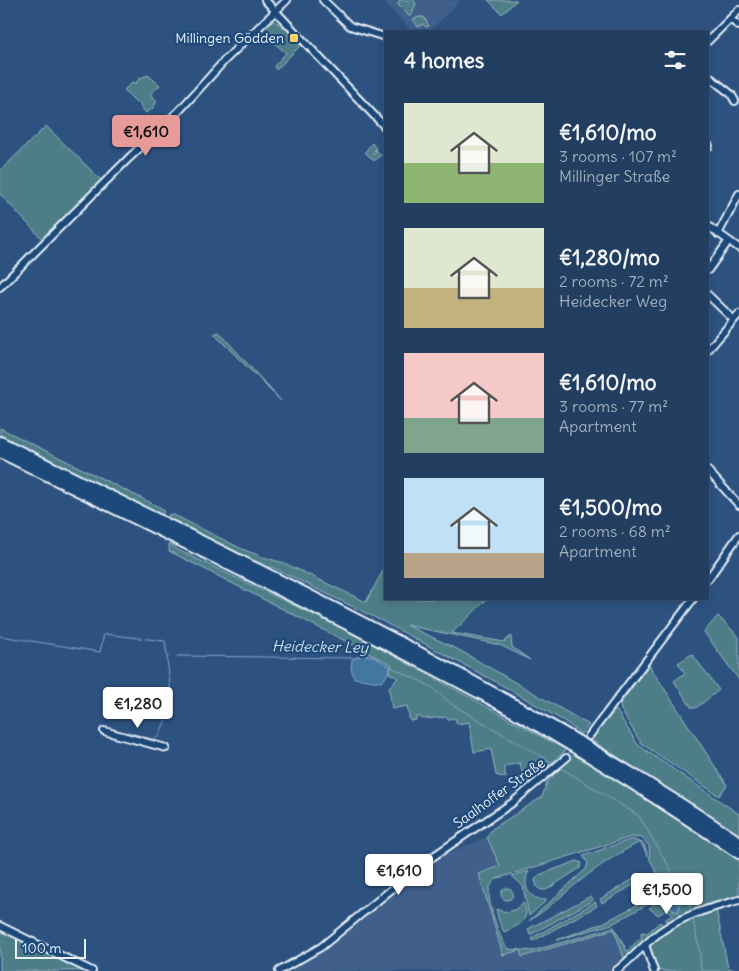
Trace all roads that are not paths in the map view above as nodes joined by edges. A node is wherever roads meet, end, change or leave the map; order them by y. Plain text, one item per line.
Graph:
1 (265, 0) edge
2 (287, 0) edge
3 (323, 0) edge
4 (739, 10) edge
5 (276, 11) junction
6 (730, 19) junction
7 (739, 26) edge
8 (384, 37) edge
9 (709, 40) edge
10 (709, 77) edge
11 (735, 101) dead end
12 (384, 126) edge
13 (739, 194) edge
14 (709, 227) edge
15 (718, 234) junction
16 (728, 242) junction
17 (739, 248) edge
18 (709, 269) edge
19 (0, 287) edge
20 (709, 296) edge
21 (739, 314) edge
22 (734, 320) junction
23 (709, 349) edge
24 (0, 442) edge
25 (0, 452) edge
26 (709, 472) edge
27 (739, 505) edge
28 (739, 535) edge
29 (709, 578) edge
30 (692, 600) edge
31 (104, 731) dead end
32 (589, 736) tunnel mouth
33 (166, 748) dead end
34 (566, 758) tunnel mouth
35 (739, 842) edge
36 (739, 853) edge
37 (739, 900) edge
38 (0, 926) edge
39 (645, 946) junction
40 (92, 971) edge
41 (279, 971) edge
42 (616, 971) edge
43 (654, 971) edge

1 - 5 street
2 - 5 street
3 - 8 street
4 - 6 street
5 - 12 street
5 - 19 street
6 - 7 street
6 - 9 street
10 - 11 street
13 - 15 street
14 - 15 street
15 - 16 street
16 - 17 street
16 - 18 street
20 - 22 street
21 - 22 street
22 - 23 street
24 - 35 highway
25 - 36 highway
26 - 27 street
28 - 29 street
30 - 32 street
31 - 33 street
34 - 41 street, Saalhoffer Straße
37 - 39 street
38 - 40 street
39 - 42 street
39 - 43 street

